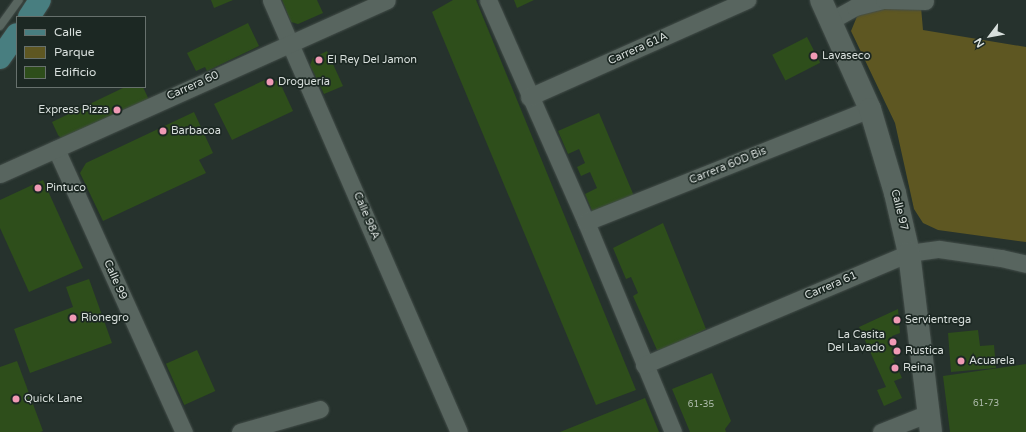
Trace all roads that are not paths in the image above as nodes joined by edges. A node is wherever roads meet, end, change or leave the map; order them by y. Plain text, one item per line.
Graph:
1 (19, 0) edge
2 (40, 0) edge
3 (271, 0) edge
4 (387, 0) edge
5 (488, 0) edge
6 (747, 0) edge
7 (821, 0) edge
8 (925, 0) edge
9 (30, 16) edge
10 (830, 21) junction
11 (0, 26) edge
12 (16, 35) edge
13 (291, 42) junction
14 (0, 58) edge
15 (529, 97) junction
16 (870, 109) junction
17 (56, 149) junction
18 (0, 174) edge
19 (586, 222) junction
20 (909, 253) junction
21 (1026, 264) edge
22 (644, 365) junction
23 (320, 409) dead end
24 (930, 423) edge
25 (184, 432) edge
26 (240, 432) edge
27 (460, 432) edge
28 (673, 432) edge
29 (881, 432) edge

1 - 11 lane
2 - 9 main road
3 - 13 street, Calle 98A
4 - 13 street, Carrera 60
5 - 15 street
6 - 15 street, Carrera 61A
7 - 10 street, Calle 97
8 - 10 street
10 - 16 street, Calle 97
12 - 14 main road
13 - 17 street, Carrera 60
13 - 27 street, Calle 98A
15 - 19 street
16 - 19 street, Carrera 60D Bis
16 - 20 street, Calle 97
17 - 18 street, Carrera 60
17 - 25 street, Calle 99
19 - 22 street
20 - 21 street, Carrera 61
20 - 22 street, Carrera 61
20 - 24 street, Calle 97
22 - 28 street
23 - 26 street
24 - 29 street

